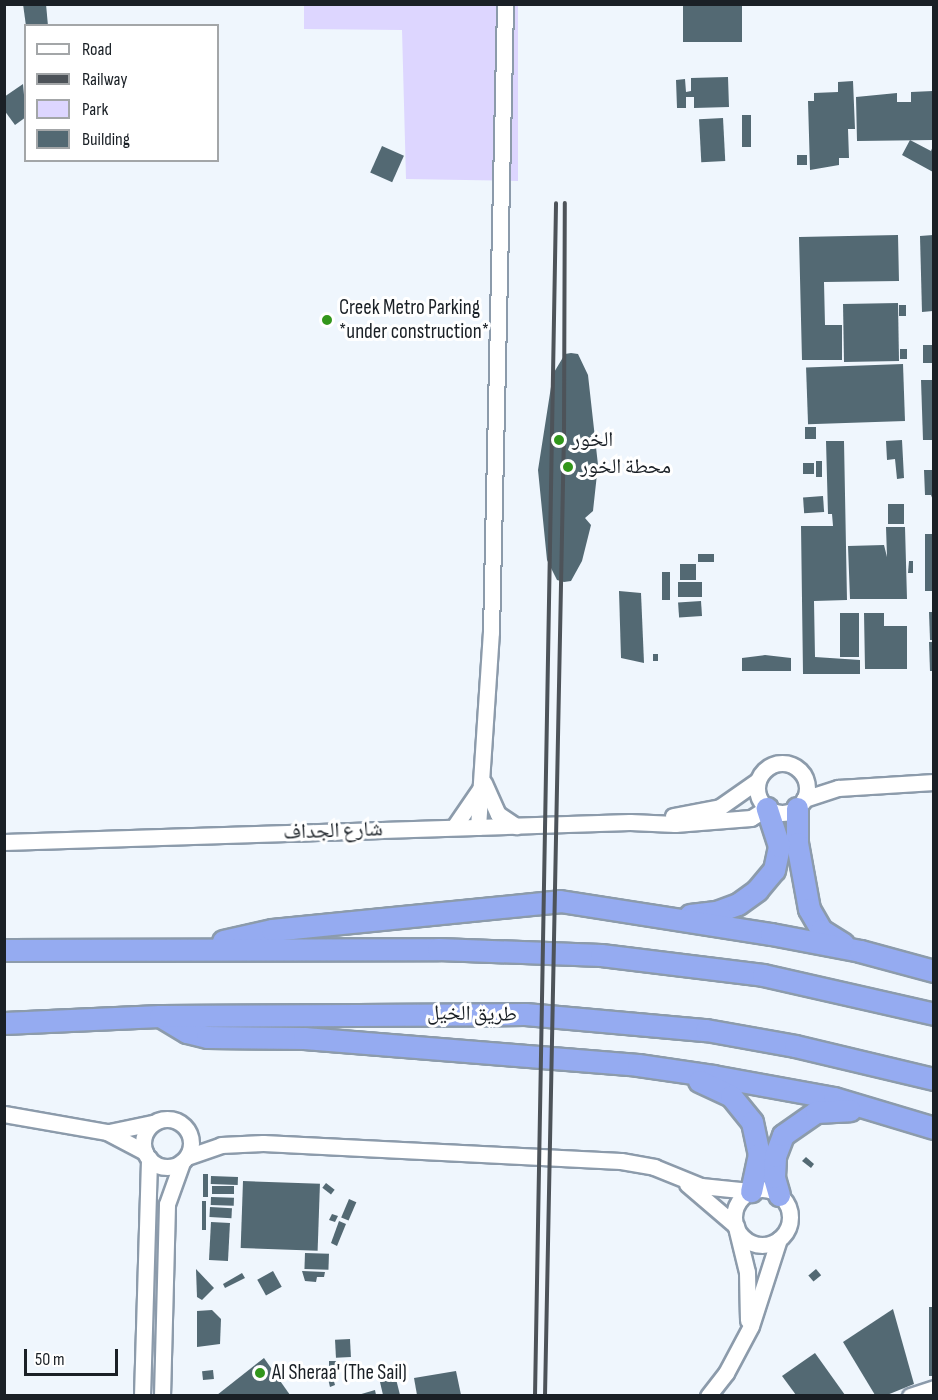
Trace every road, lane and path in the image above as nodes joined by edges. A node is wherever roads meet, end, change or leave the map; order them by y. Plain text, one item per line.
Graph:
1 (505, 4) edge
2 (804, 776) junction
3 (483, 781) junction
4 (757, 781) junction
5 (933, 782) edge
6 (838, 788) junction
7 (800, 803) junction
8 (767, 808) junction
9 (661, 821) junction
10 (516, 826) junction
11 (453, 827) junction
12 (484, 827) junction
13 (4, 842) edge
14 (617, 909) junction
15 (196, 948) junction
16 (4, 950) edge
17 (860, 951) junction
18 (933, 971) edge
19 (933, 1014) edge
20 (160, 1016) junction
21 (4, 1023) edge
22 (638, 1065) junction
23 (933, 1079) edge
24 (4, 1114) edge
25 (888, 1114) junction
26 (153, 1124) junction
27 (933, 1128) edge
28 (188, 1131) junction
29 (106, 1132) junction
30 (233, 1144) junction
31 (147, 1155) junction
32 (184, 1160) junction
33 (684, 1182) junction
34 (751, 1191) junction
35 (779, 1195) junction
36 (736, 1228) junction
37 (779, 1239) junction
38 (747, 1335) junction
39 (933, 1388) edge
40 (142, 1395) edge
41 (162, 1395) edge
42 (708, 1395) edge
43 (910, 1395) edge

1 - 3 street
2 - 4 street, شارع الجداف
2 - 6 street, شارع الجداف
2 - 7 street
3 - 10 street
3 - 11 street
3 - 12 street
4 - 8 street
4 - 9 street, شارع الجداف
5 - 6 street, شارع الجداف
6 - 7 street, شارع الجداف
7 - 8 street, شارع الجداف
7 - 17 highway
8 - 9 street, شارع الجداف
8 - 14 highway
9 - 10 street, شارع الجداف
10 - 12 street, شارع الجداف
11 - 12 street, شارع الجداف
11 - 13 street, شارع الجداف
14 - 15 highway
14 - 17 highway
15 - 16 highway
15 - 19 highway
17 - 18 highway
20 - 21 highway, طريق الخيل
20 - 22 highway
20 - 23 highway, طريق الخيل
22 - 25 highway
22 - 34 highway
24 - 29 street
25 - 27 highway
25 - 35 highway
26 - 28 street
26 - 29 street
26 - 31 street
28 - 30 street
28 - 32 street
29 - 31 street
30 - 32 street
30 - 33 street
31 - 32 street
31 - 40 street
32 - 41 street
33 - 34 street
33 - 36 street
34 - 35 street
34 - 36 street
35 - 37 street
36 - 37 street
36 - 38 street
37 - 38 street
38 - 42 street
39 - 43 street

